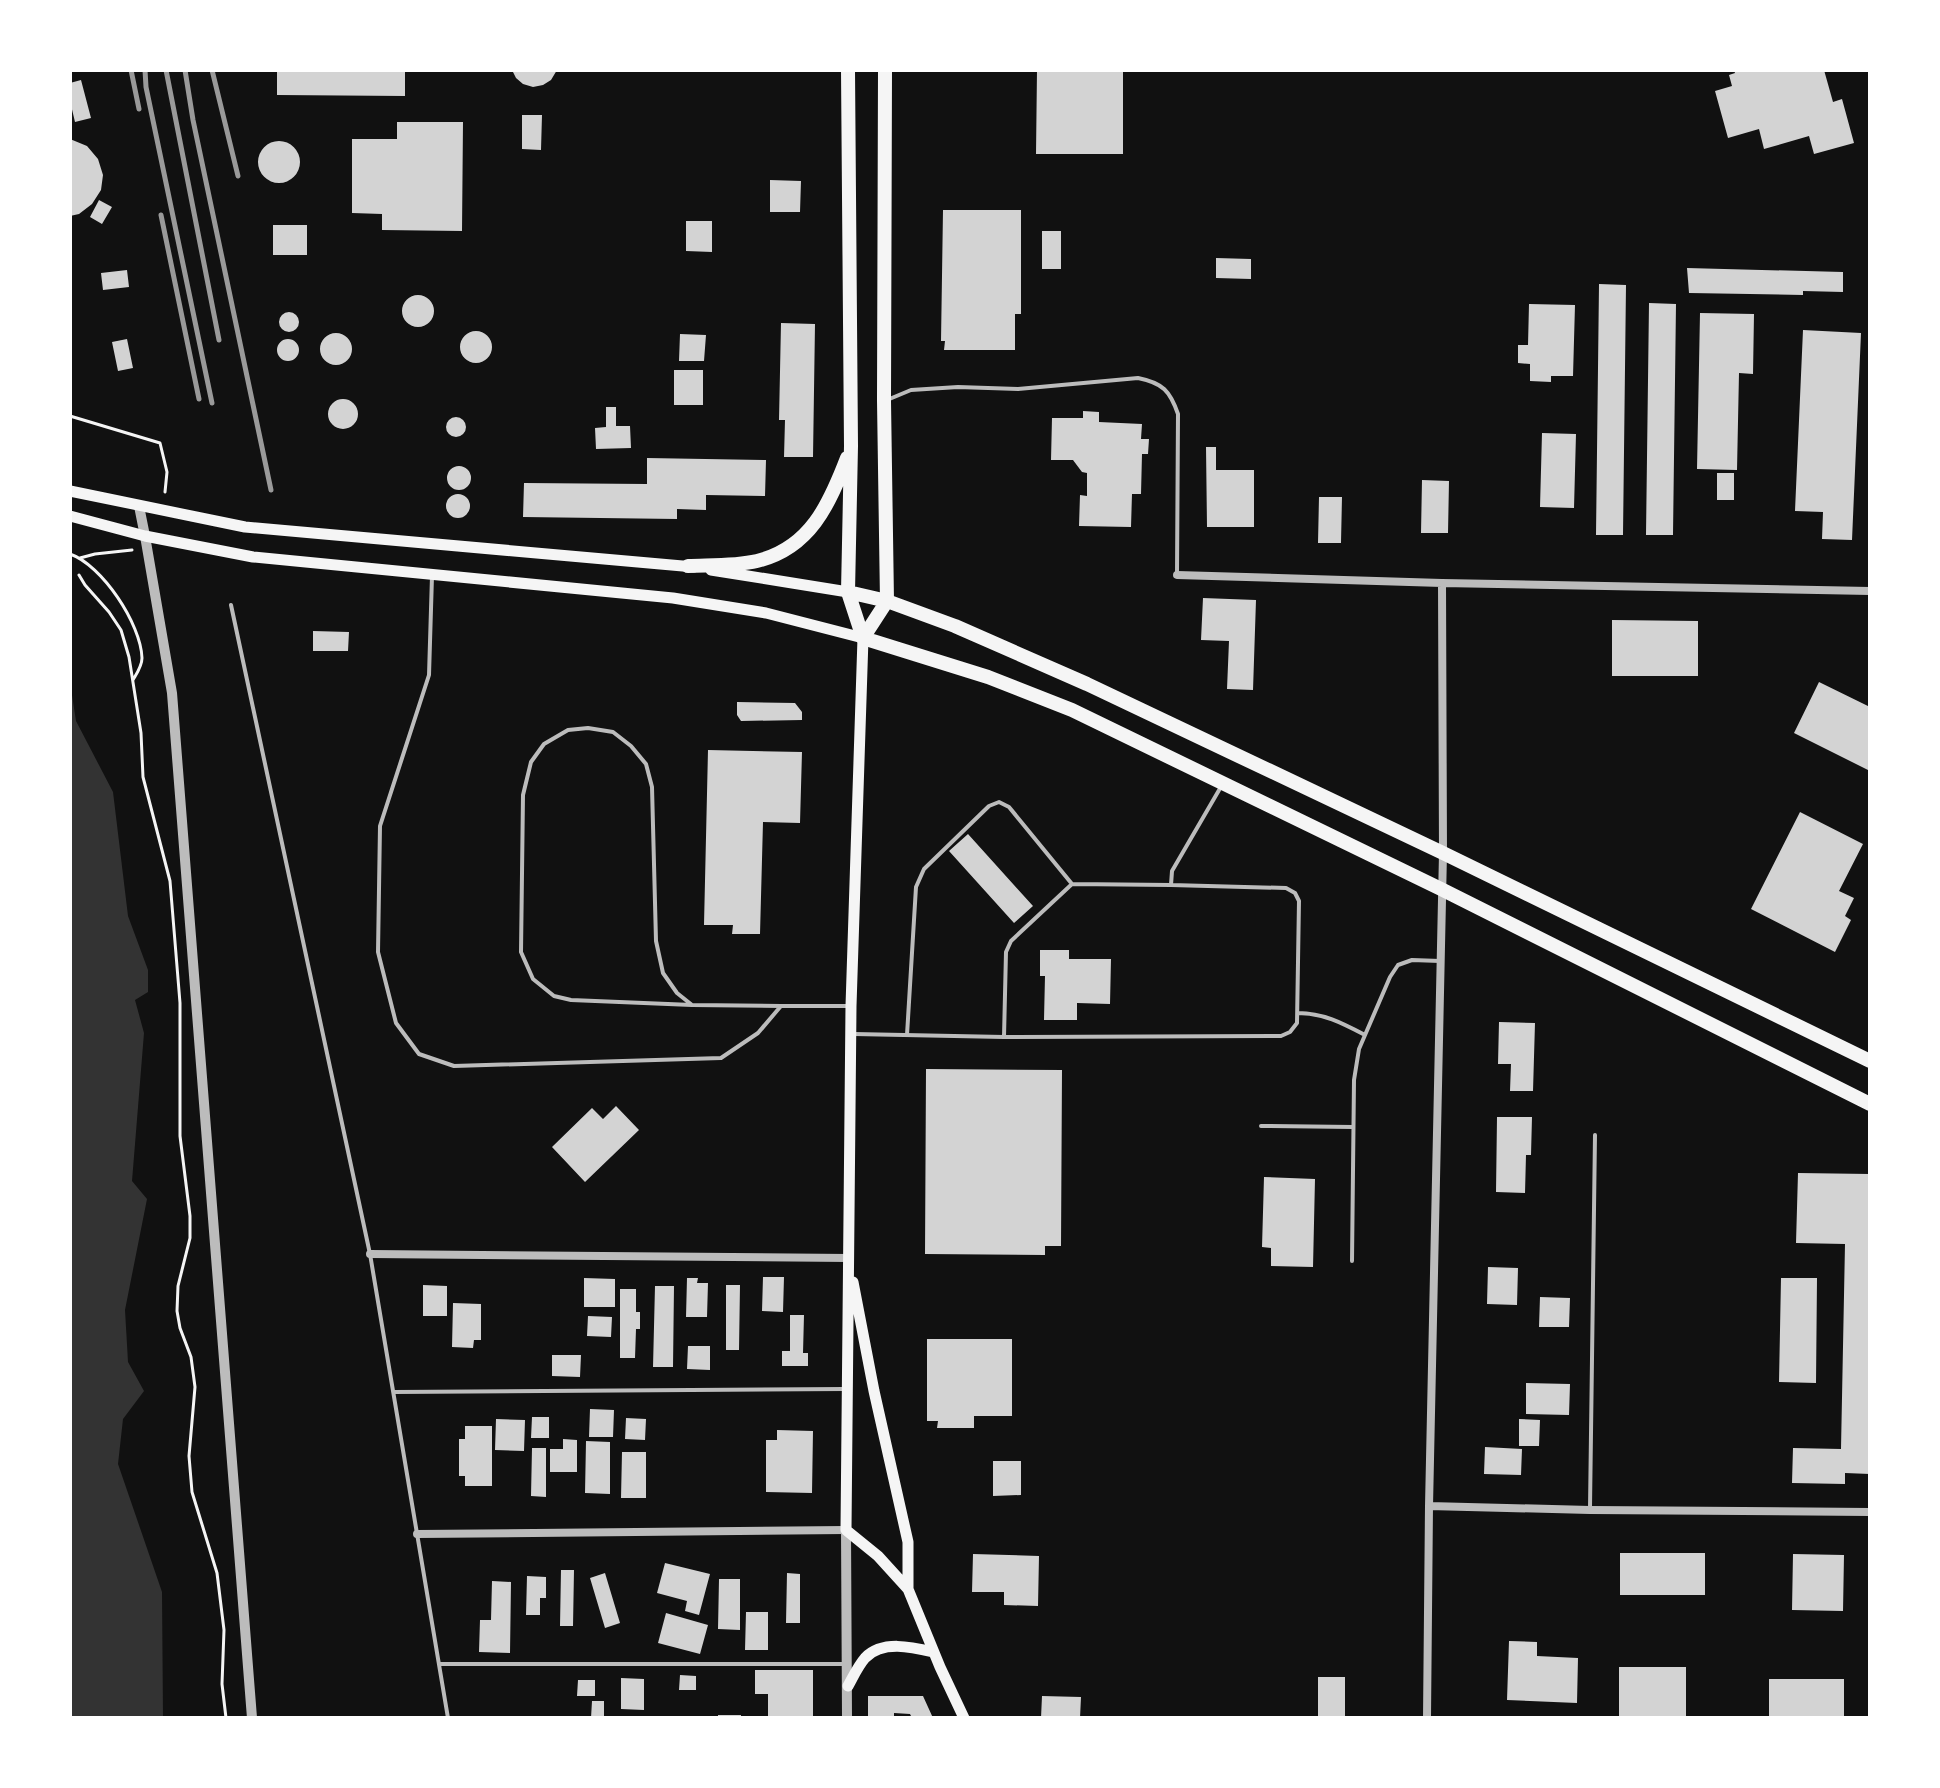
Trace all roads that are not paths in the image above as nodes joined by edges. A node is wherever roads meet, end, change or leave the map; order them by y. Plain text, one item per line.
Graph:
1 (848, 70) edge
2 (885, 70) edge
3 (884, 401) junction
4 (851, 446) junction
5 (70, 491) edge
6 (139, 506) junction
7 (73, 517) edge
8 (145, 536) junction
9 (688, 566) junction
10 (432, 575) junction
11 (1177, 575) joint
12 (1442, 583) junction
13 (1870, 591) edge
14 (848, 592) junction
15 (887, 601) junction
16 (231, 605) dead end
17 (863, 638) junction
18 (1223, 783) junction
19 (1443, 853) junction
20 (1072, 884) junction
21 (1171, 885) junction
22 (1441, 889) junction
23 (1440, 961) junction
24 (692, 1005) junction
25 (781, 1006) junction
26 (851, 1006) junction
27 (1298, 1013) junction
28 (851, 1034) junction
29 (907, 1035) junction
30 (1365, 1035) junction
31 (1004, 1037) junction
32 (1870, 1061) edge
33 (1870, 1104) edge
34 (1261, 1126) dead end
35 (1353, 1127) junction
36 (1595, 1135) dead end
37 (370, 1254) junction
38 (849, 1258) junction
39 (1352, 1261) dead end
40 (847, 1389) junction
41 (394, 1392) junction
42 (1429, 1506) junction
43 (1590, 1510) junction
44 (1870, 1512) edge
45 (846, 1530) junction
46 (417, 1534) junction
47 (908, 1589) junction
48 (933, 1652) junction
49 (439, 1664) junction
50 (848, 1664) junction
51 (848, 1686) junction
52 (252, 1718) edge
53 (448, 1718) edge
54 (847, 1718) edge
55 (964, 1718) edge
56 (1427, 1718) edge

1 - 4 highway
2 - 3 highway
3 - 11 lane
3 - 15 highway
4 - 9 highway
4 - 14 highway
5 - 6 main road
6 - 8 street
6 - 9 main road
7 - 8 main road
8 - 10 main road
8 - 52 street
9 - 14 main road
10 - 17 main road
10 - 25 lane
11 - 12 street
12 - 13 street
12 - 19 street
14 - 15 highway
14 - 17 highway
15 - 17 highway
15 - 19 highway
16 - 37 lane
17 - 18 highway
17 - 26 main road
18 - 21 lane
18 - 22 highway
19 - 22 street
19 - 32 highway
20 - 21 lane
20 - 29 lane
20 - 31 lane
21 - 27 lane
22 - 23 street
22 - 33 highway
23 - 30 lane
23 - 42 street
24 - 24 lane
24 - 25 lane
25 - 26 lane
26 - 28 main road
27 - 30 lane
27 - 31 lane
28 - 29 lane
28 - 38 main road
29 - 31 lane
30 - 35 lane
34 - 35 lane
35 - 39 lane
36 - 43 lane
37 - 38 street
37 - 41 lane
38 - 40 main road
38 - 47 main road
40 - 41 lane
40 - 45 main road
41 - 46 lane
42 - 43 street
42 - 56 street
43 - 44 street
45 - 46 street
45 - 47 main road
45 - 50 street
46 - 49 lane
47 - 48 main road
48 - 51 main road
48 - 55 main road
49 - 50 lane
49 - 53 lane
50 - 51 street
51 - 54 street

